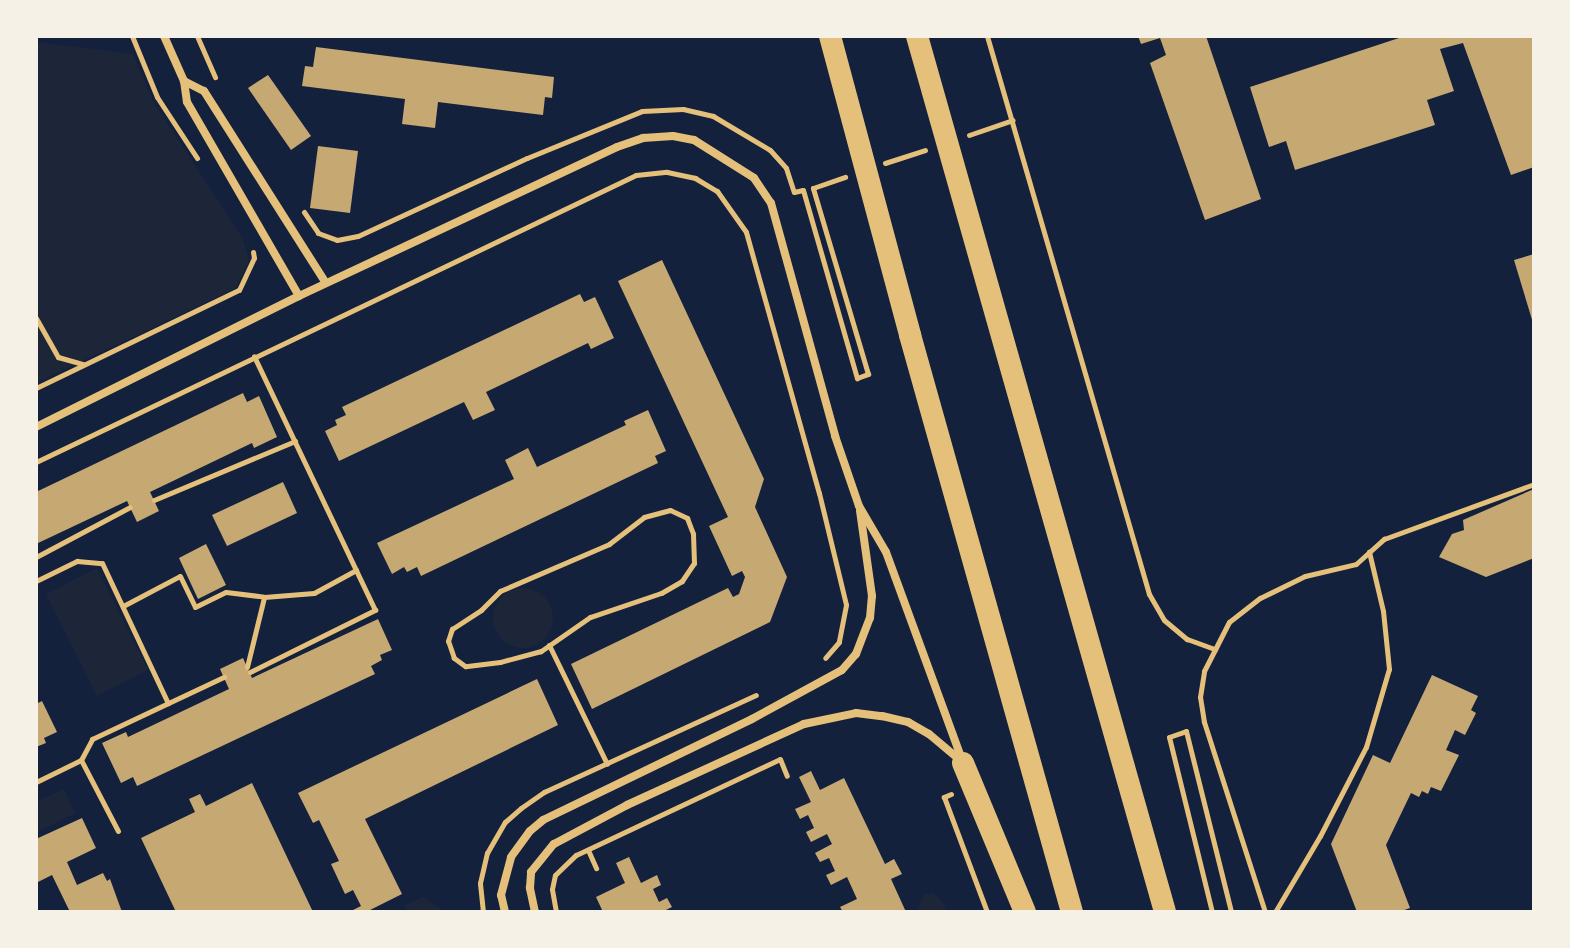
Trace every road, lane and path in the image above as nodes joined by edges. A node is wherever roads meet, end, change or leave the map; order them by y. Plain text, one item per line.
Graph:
1 (132, 36) edge
2 (164, 36) edge
3 (197, 36) edge
4 (830, 36) edge
5 (917, 36) edge
6 (987, 36) edge
7 (184, 81) junction
8 (222, 91) dead end
9 (199, 161) dead end
10 (794, 192) dead end
11 (300, 207) dead end
12 (252, 248) dead end
13 (326, 283) junction
14 (299, 296) junction
15 (36, 318) edge
16 (254, 356) junction
17 (84, 365) junction
18 (36, 388) edge
19 (36, 427) edge
20 (295, 441) junction
21 (36, 462) edge
22 (1534, 484) edge
23 (154, 500) dead end
24 (859, 506) junction
25 (130, 507) dead end
26 (1369, 552) junction
27 (36, 557) edge
28 (356, 570) junction
29 (36, 581) edge
30 (264, 597) junction
31 (123, 606) junction
32 (549, 645) junction
33 (1215, 649) junction
34 (817, 663) dead end
35 (224, 677) dead end
36 (767, 690) dead end
37 (168, 703) junction
38 (81, 760) junction
39 (963, 763) junction
40 (607, 764) junction
41 (787, 776) dead end
42 (36, 782) edge
43 (118, 831) dead end
44 (588, 850) junction
45 (596, 868) dead end
46 (483, 912) edge
47 (505, 912) edge
48 (535, 912) edge
49 (556, 912) edge
50 (1025, 912) edge
51 (1072, 912) edge
52 (1165, 912) edge
53 (1212, 912) edge
54 (1231, 912) edge
55 (1265, 912) edge
56 (1275, 912) edge

1 - 9 path
2 - 7 street
3 - 8 path
4 - 51 highway
5 - 52 highway
6 - 33 path
7 - 13 street
7 - 14 street
10 - 11 path
12 - 17 path
13 - 14 street
13 - 24 street
14 - 19 street
15 - 17 path
16 - 20 path
16 - 21 path
16 - 34 path
17 - 18 path
20 - 23 path
20 - 28 path
22 - 26 path
24 - 39 street
24 - 47 street
25 - 27 path
26 - 33 path
26 - 56 path
28 - 30 path
28 - 30 path
29 - 31 path
30 - 31 path
31 - 37 path
32 - 32 path
32 - 40 path
33 - 55 path
35 - 37 path
36 - 40 path
37 - 38 path
38 - 42 path
38 - 43 path
39 - 48 street
39 - 50 highway
40 - 46 path
41 - 44 path
44 - 45 path
44 - 49 path
53 - 54 path

